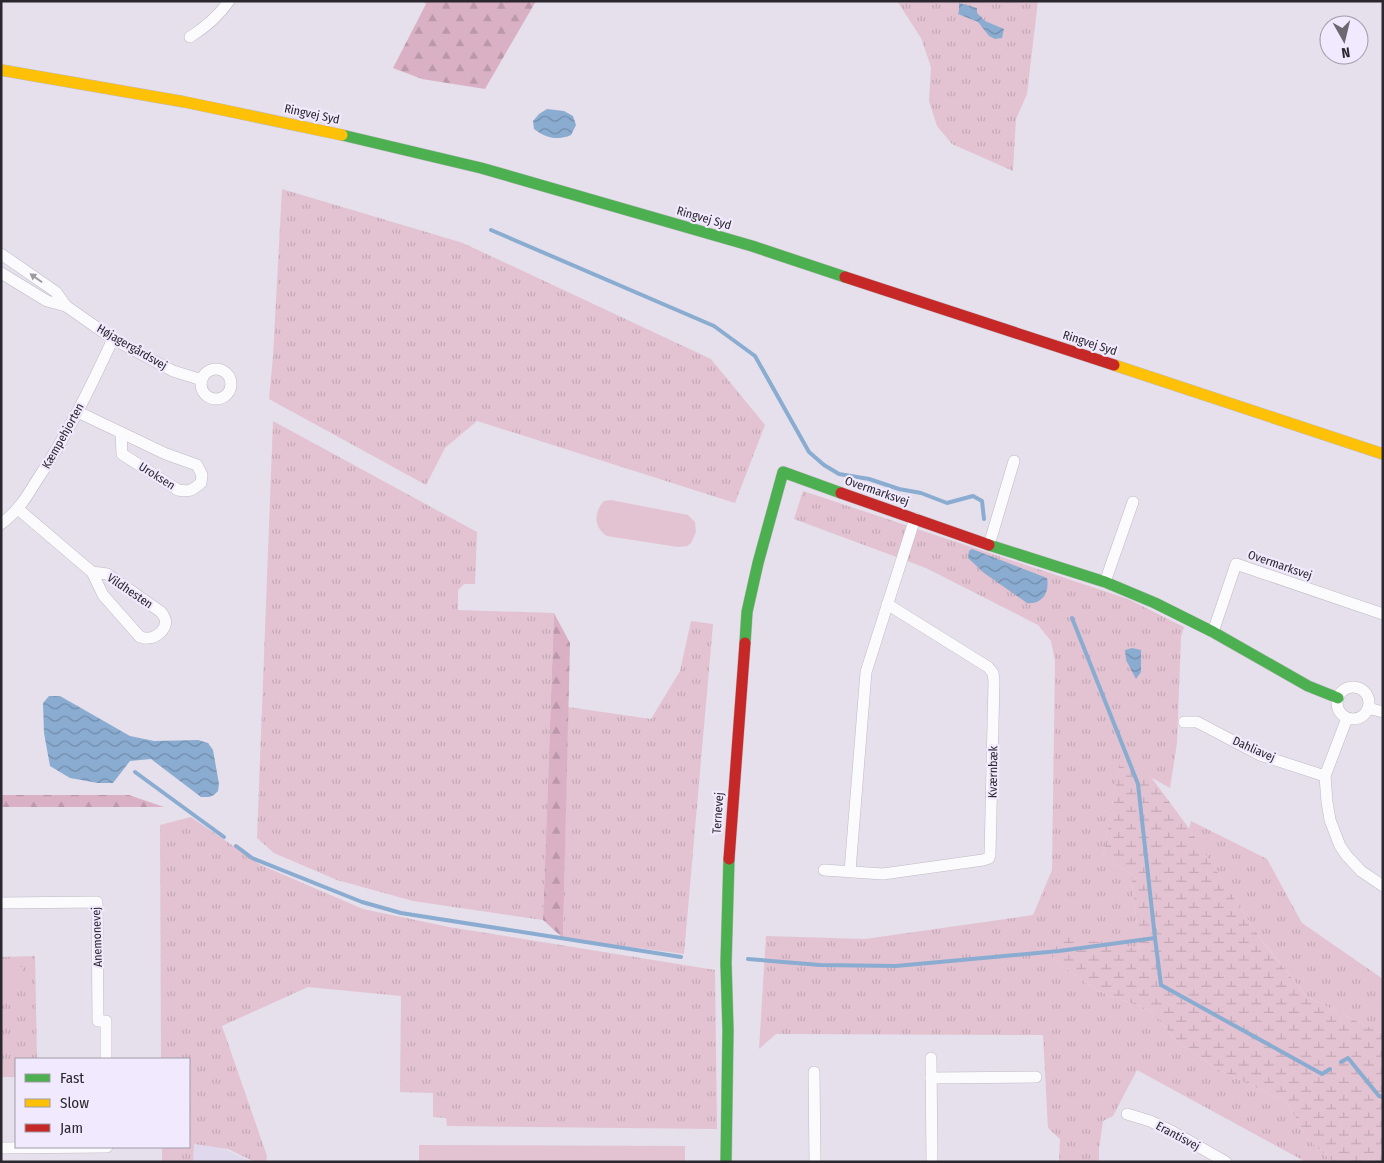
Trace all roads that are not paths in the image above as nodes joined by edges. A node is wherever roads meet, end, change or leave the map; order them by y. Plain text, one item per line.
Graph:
1 (229, 1) edge
2 (190, 37) dead end
3 (1, 70) edge
4 (1, 254) edge
5 (1, 273) edge
6 (66, 306) junction
7 (114, 340) junction
8 (202, 380) dead end
9 (78, 412) junction
10 (121, 433) junction
11 (1383, 454) edge
12 (1014, 461) dead end
13 (783, 472) joint
14 (1133, 502) dead end
15 (18, 509) junction
16 (915, 518) junction
17 (1, 524) edge
18 (989, 545) junction
19 (92, 572) junction
20 (1104, 582) junction
21 (887, 604) junction
22 (1383, 614) edge
23 (1213, 632) junction
24 (1338, 698) junction
25 (1368, 708) junction
26 (1383, 712) edge
27 (1347, 718) junction
28 (1184, 722) dead end
29 (1325, 776) junction
30 (824, 870) dead end
31 (850, 871) junction
32 (1383, 886) edge
33 (1, 903) edge
34 (106, 1058) edge
35 (931, 1058) dead end
36 (814, 1072) dead end
37 (1036, 1077) dead end
38 (931, 1078) junction
39 (1127, 1114) dead end
40 (1, 1148) edge
41 (15, 1148) edge
42 (726, 1162) edge
43 (815, 1162) edge
44 (932, 1162) edge
45 (1226, 1162) edge

1 - 2 street
3 - 11 main road, Ringvej Syd
6 -> 4 street, Højagergårdsvej
5 - 6 street, Højagergårdsvej
6 - 7 street, Højagergårdsvej
7 - 8 street, Højagergårdsvej
7 - 9 street, Kæmpehjorten
9 - 10 street, Uroksen
9 - 15 street, Kæmpehjorten
10 - 10 street, Uroksen
12 - 18 street
13 - 16 main road, Overmarksvej
13 - 42 main road, Ternevej
14 - 20 street
15 - 17 street, Kæmpehjorten
15 - 19 street, Vildhesten
16 - 18 main road, Overmarksvej
16 - 21 street
18 - 20 main road, Overmarksvej
19 - 19 street, Vildhesten
20 - 23 main road, Overmarksvej
21 - 31 street
21 - 31 street, Kværnbæk
22 - 23 street, Overmarksvej
23 - 24 main road, Overmarksvej
24 - 25 street
24 - 27 street
25 - 26 street
25 - 27 street
27 - 29 street
28 - 29 street, Dahliavej
29 - 32 street
30 - 31 street, Kværnbæk
33 - 34 street, Anemonevej
35 - 38 street
36 - 43 street
37 - 38 street
38 - 44 street
39 - 45 street, Erantisvej
40 - 41 street

